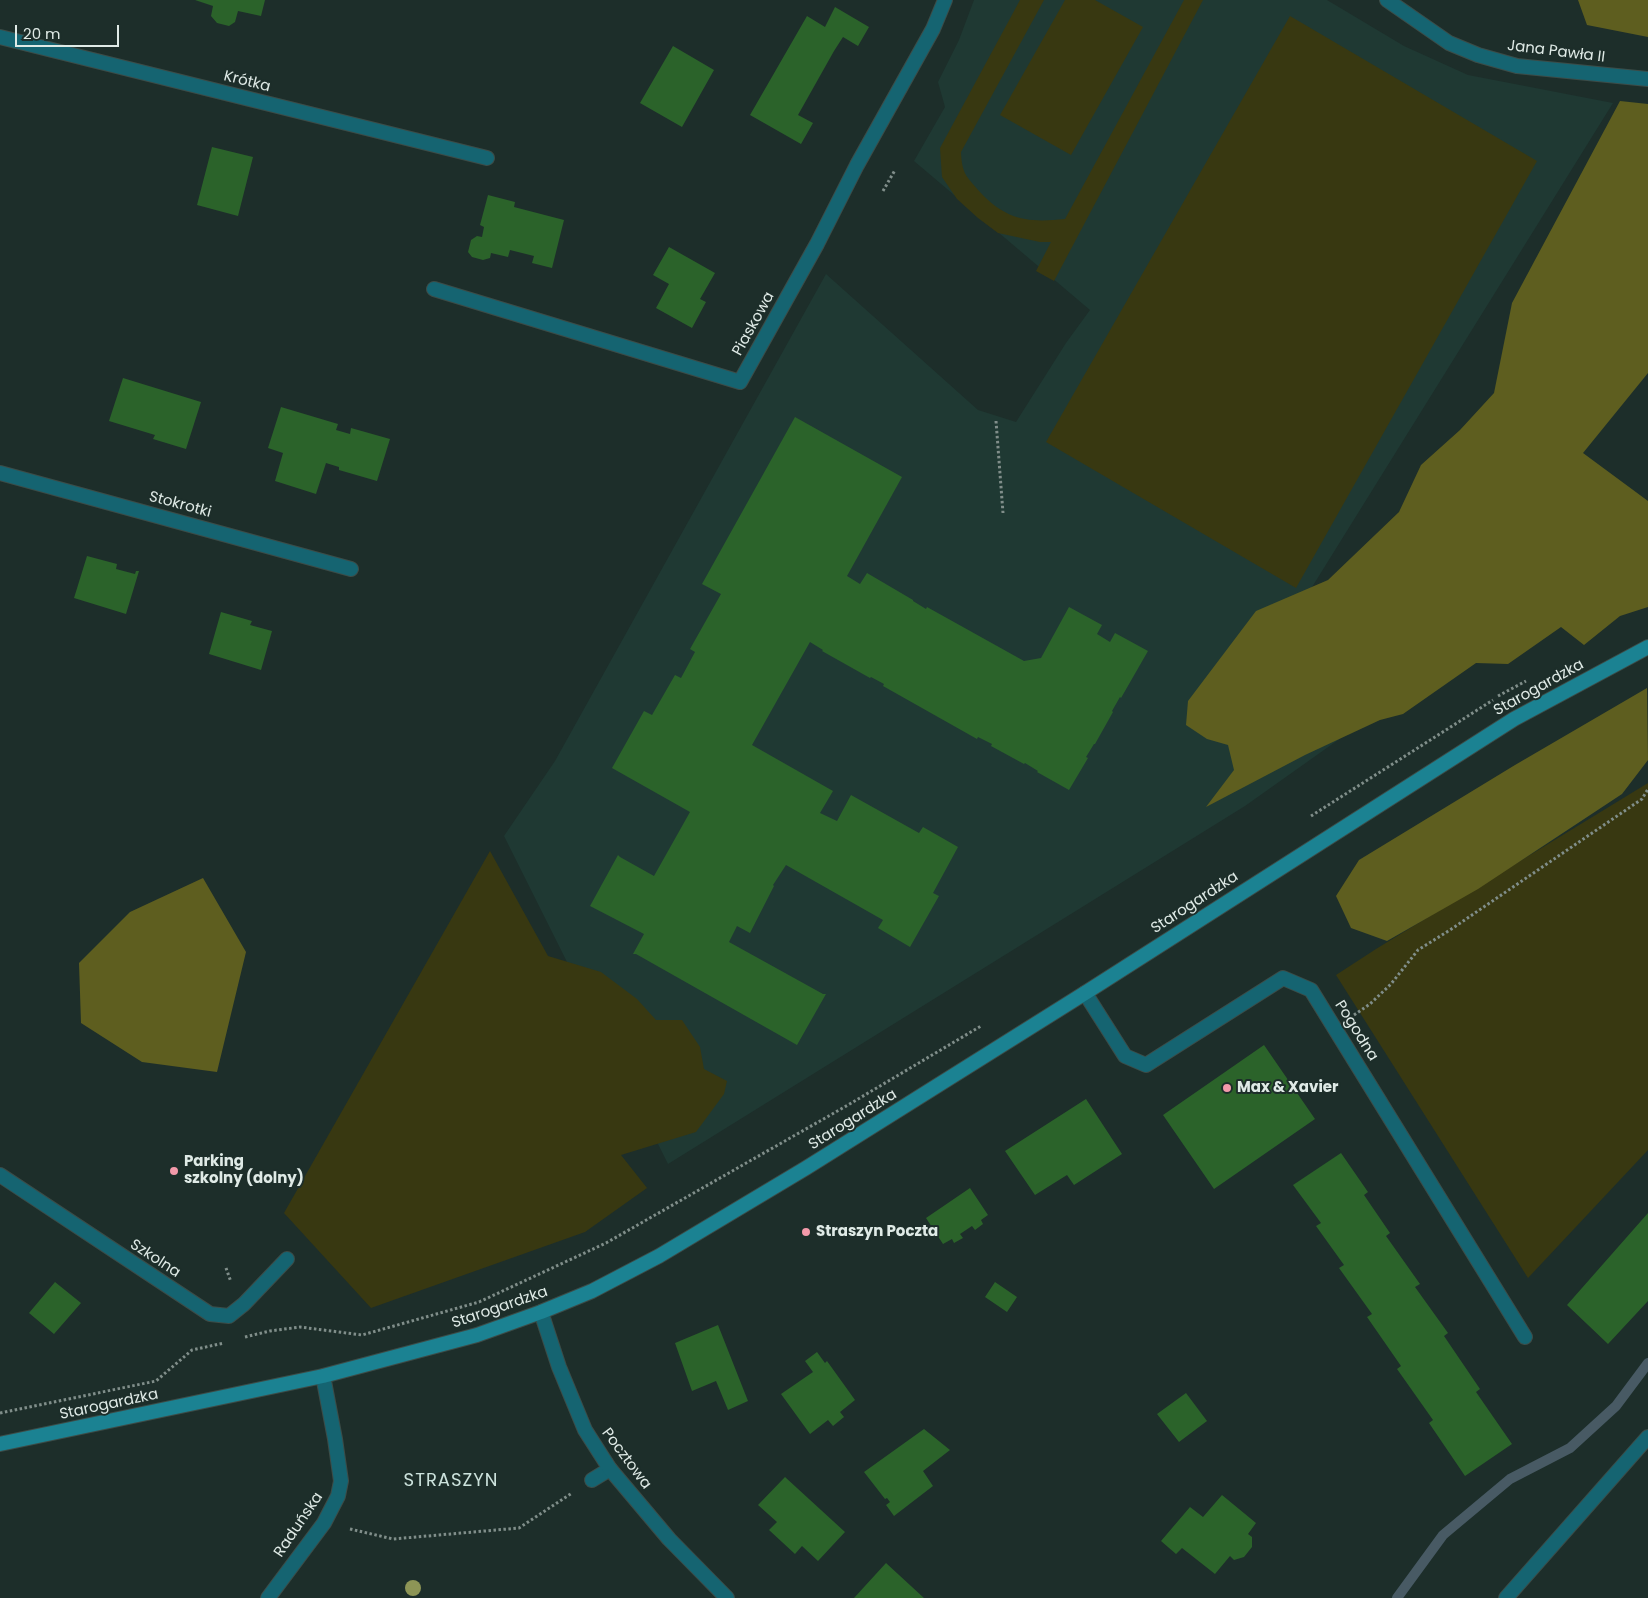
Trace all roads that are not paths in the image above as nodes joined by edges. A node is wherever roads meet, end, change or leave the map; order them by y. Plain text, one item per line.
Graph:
1 (945, 0) edge
2 (1387, 0) edge
3 (0, 37) edge
4 (1648, 79) edge
5 (487, 158) dead end
6 (434, 289) dead end
7 (0, 473) edge
8 (351, 569) dead end
9 (1648, 647) edge
10 (1085, 993) junction
11 (0, 1175) edge
12 (287, 1259) dead end
13 (541, 1312) junction
14 (1525, 1337) dead end
15 (323, 1376) junction
16 (1648, 1437) edge
17 (0, 1444) edge
18 (610, 1469) junction
19 (592, 1480) road end
20 (268, 1598) edge
21 (727, 1598) edge
22 (1506, 1598) edge

1 - 6 street, Piaskowa
2 - 4 street, Jana Pawła II
3 - 5 street, Krótka
7 - 8 street, Stokrotki
9 - 10 main road, Starogardzka
10 - 13 main road, Starogardzka
10 - 14 street, Pogodna
11 - 12 street, Szkolna
13 - 15 main road, Starogardzka
13 - 18 street, Pocztowa
15 - 17 main road, Starogardzka
15 - 20 street, Raduńska
16 - 22 street
18 - 19 street
18 - 21 street, Pocztowa

